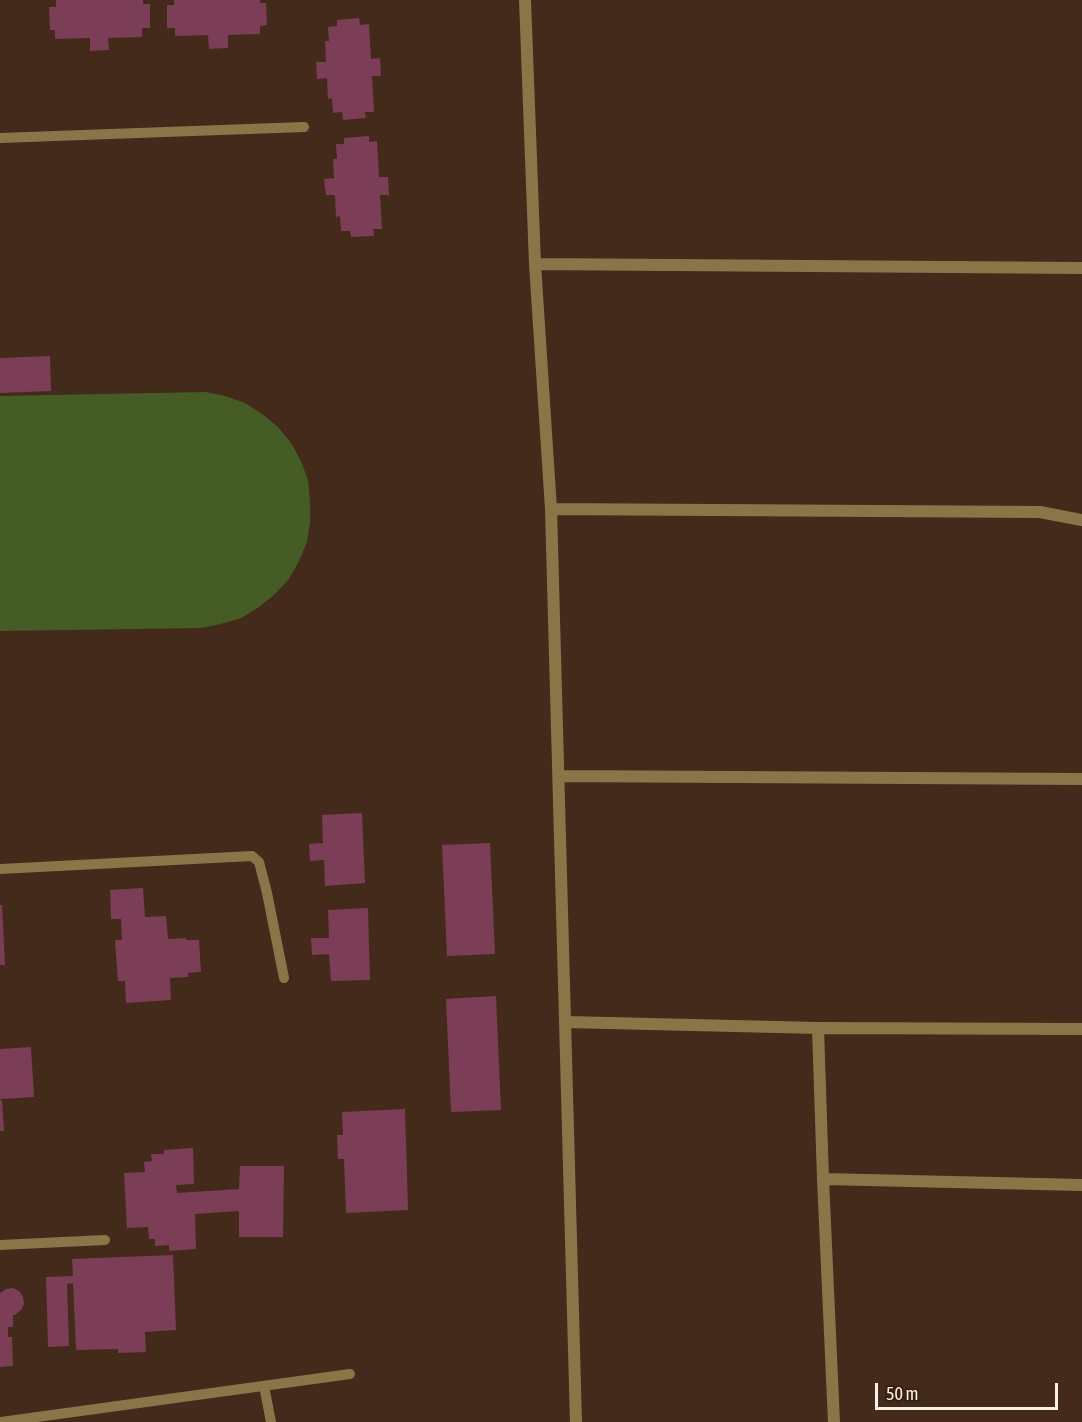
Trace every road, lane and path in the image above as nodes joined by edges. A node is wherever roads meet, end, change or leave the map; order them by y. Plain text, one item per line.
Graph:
1 (525, 0) edge
2 (304, 128) dead end
3 (0, 138) edge
4 (535, 264) junction
5 (1082, 268) edge
6 (551, 509) junction
7 (1082, 520) edge
8 (559, 776) junction
9 (1082, 779) edge
10 (0, 869) edge
11 (284, 978) dead end
12 (566, 1022) junction
13 (818, 1028) junction
14 (1082, 1029) edge
15 (823, 1179) junction
16 (1082, 1185) edge
17 (105, 1240) dead end
18 (0, 1245) edge
19 (350, 1374) dead end
20 (264, 1386) junction
21 (1, 1422) edge
22 (271, 1422) edge
23 (576, 1422) edge
24 (834, 1422) edge

1 - 4 street
2 - 3 lane
4 - 5 street
4 - 6 street
6 - 7 street
6 - 8 street
8 - 9 street
8 - 12 street
10 - 11 lane
12 - 13 street
12 - 23 street
13 - 14 street
13 - 15 street
15 - 16 street
15 - 24 street
17 - 18 lane
19 - 20 lane
20 - 21 lane
20 - 22 lane

